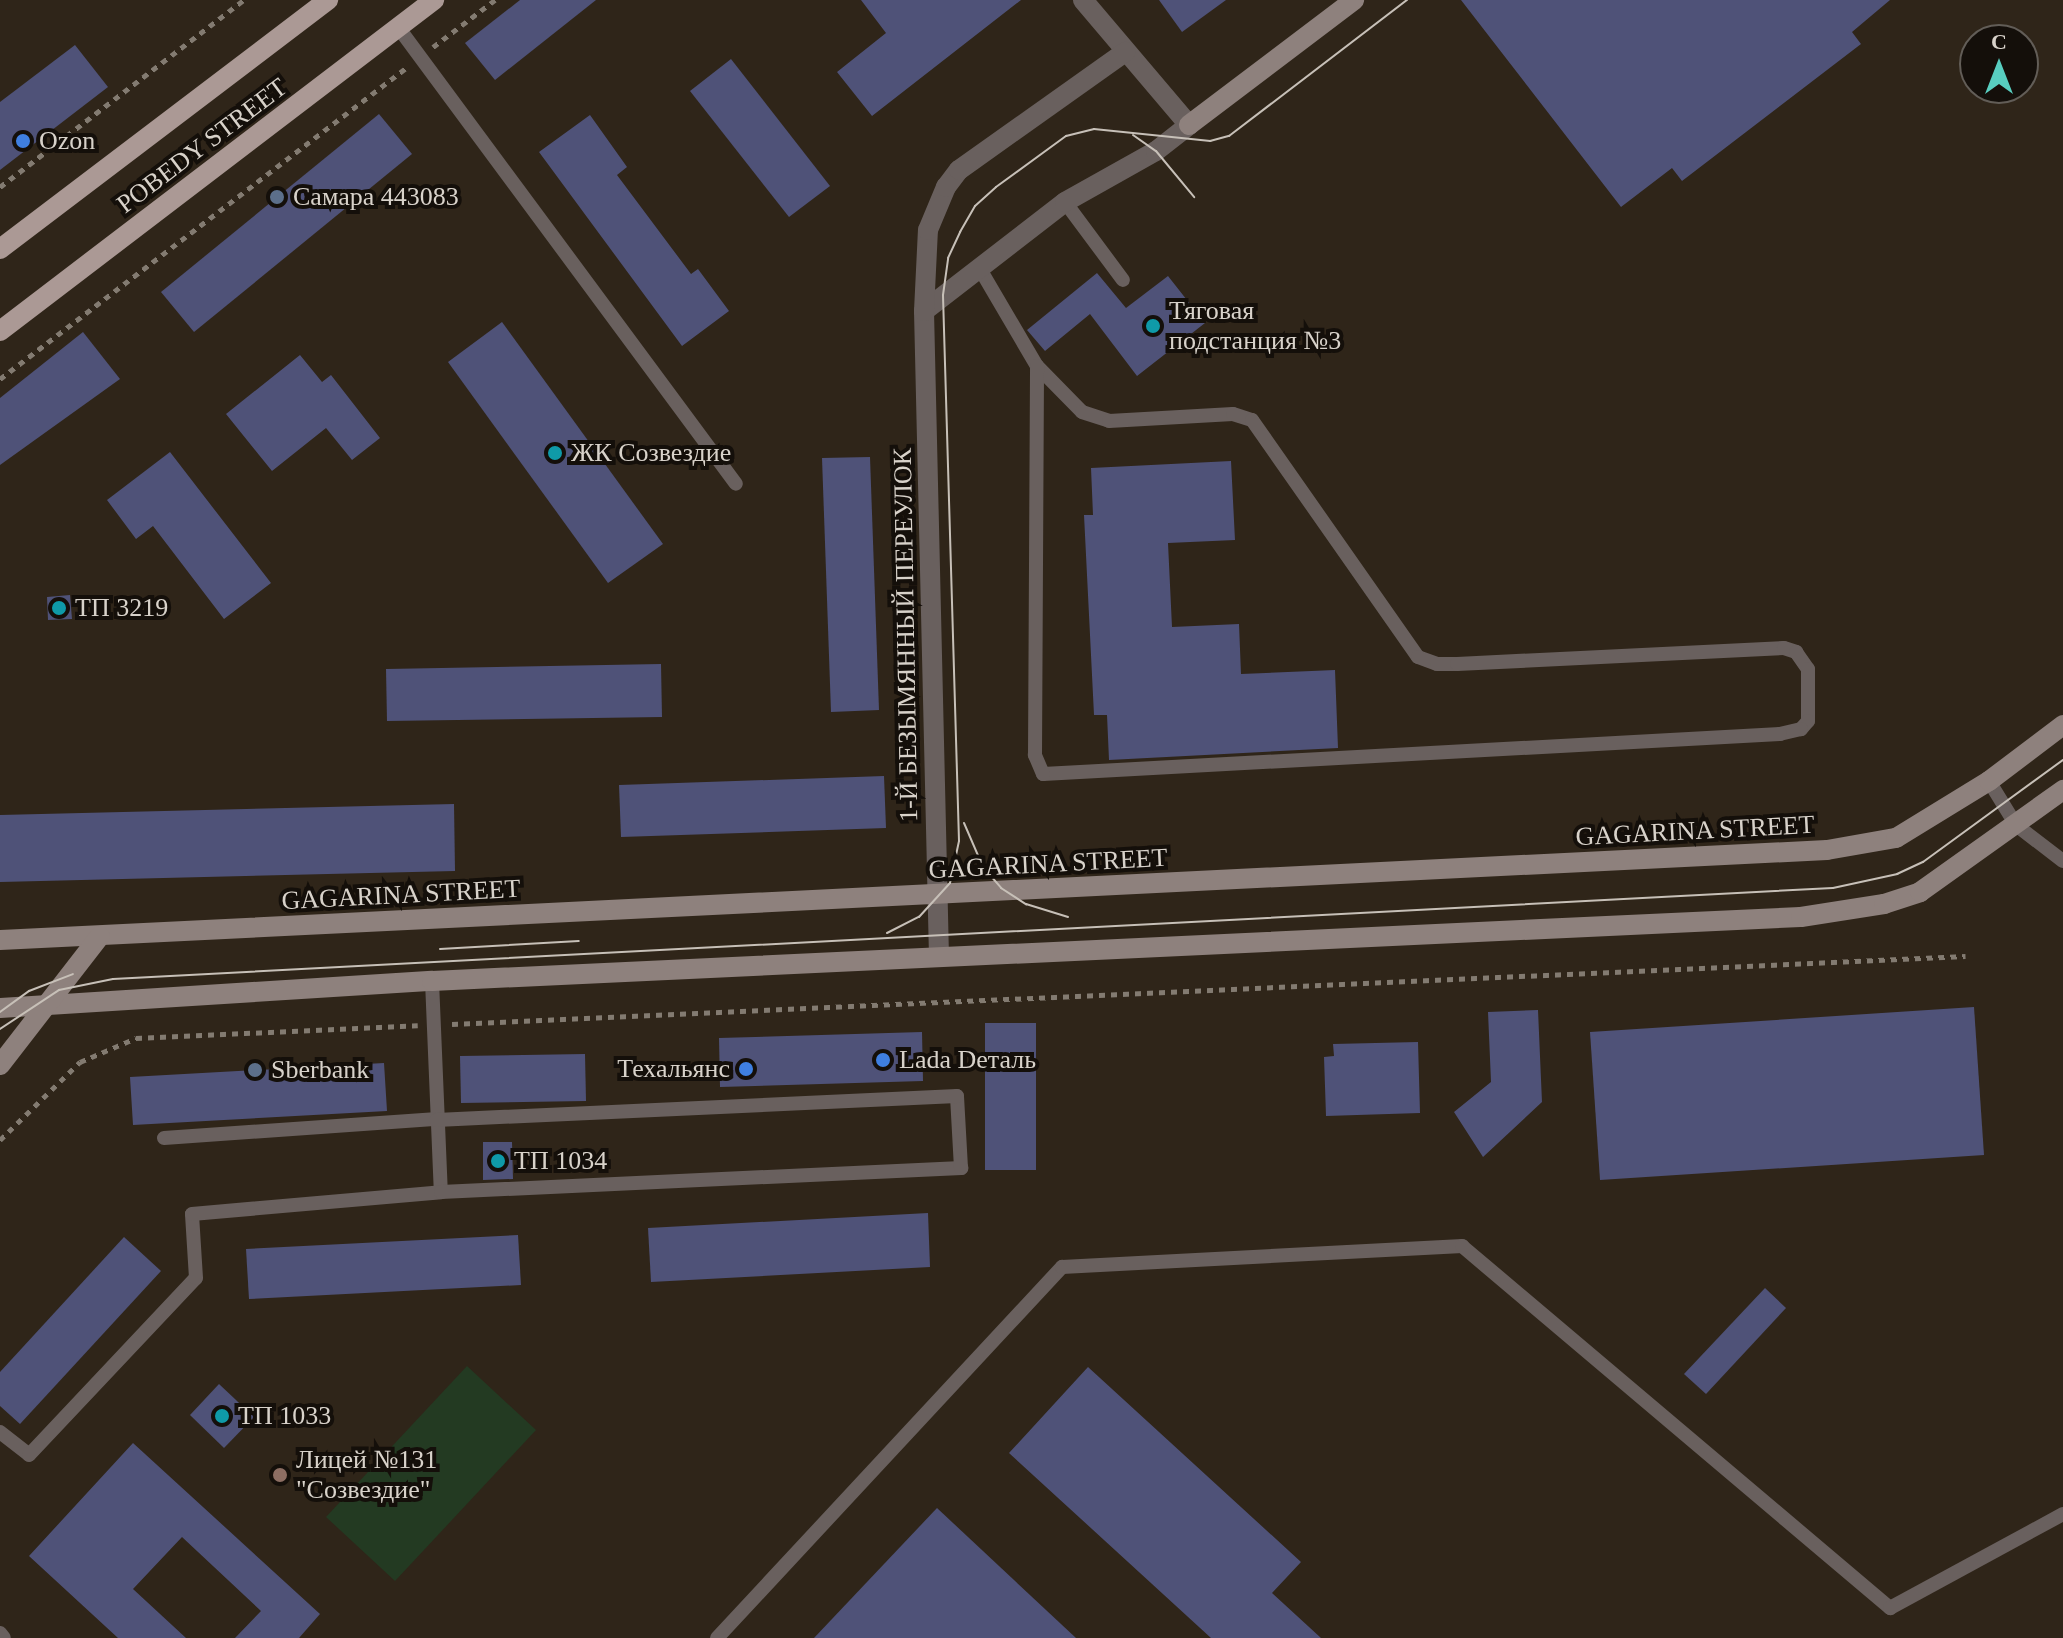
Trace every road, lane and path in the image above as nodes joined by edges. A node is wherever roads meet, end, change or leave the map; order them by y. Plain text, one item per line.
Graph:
1 (244, 0) edge
2 (328, 0) edge
3 (434, 0) edge
4 (495, 0) edge
5 (1083, 0) edge
6 (1354, 0) edge
7 (398, 27) junction
8 (1125, 52) junction
9 (420, 57) junction
10 (1189, 125) junction
11 (0, 187) edge
12 (1065, 202) junction
13 (0, 249) edge
14 (980, 269) junction
15 (1123, 280) dead end
16 (924, 311) junction
17 (0, 331) edge
18 (1037, 366) junction
19 (0, 379) edge
20 (736, 484) dead end
21 (2063, 725) edge
22 (1989, 781) junction
23 (2063, 790) edge
24 (2016, 825) junction
25 (2063, 861) edge
26 (939, 896) junction
27 (100, 936) junction
28 (0, 940) edge
29 (1965, 956) dead end
30 (939, 957) junction
31 (432, 981) junction
32 (47, 1006) junction
33 (0, 1008) edge
34 (431, 1025) junction
35 (0, 1065) edge
36 (437, 1119) junction
37 (164, 1138) dead end
38 (0, 1140) edge
39 (441, 1192) junction
40 (0, 1432) edge
41 (2063, 1514) edge
42 (0, 1633) edge
43 (4, 1638) edge
44 (717, 1638) edge

1 - 11 path
2 - 13 main road, POBEDY STREET
3 - 7 main road, POBEDY STREET
4 - 9 path
5 - 8 street
6 - 10 main road
7 - 9 lane
7 - 17 main road, POBEDY STREET
8 - 10 street
8 - 16 street, 1-Й БЕЗЫМЯННЫЙ ПЕРЕУЛОК
9 - 19 path
9 - 20 lane
10 - 12 street
12 - 14 street
12 - 15 lane
14 - 16 street
14 - 18 lane
16 - 26 street, 1-Й БЕЗЫМЯННЫЙ ПЕРЕУЛОК
18 - 18 lane
21 - 22 main road, GAGARINA STREET
22 - 24 lane
22 - 26 main road, GAGARINA STREET
23 - 24 main road
24 - 25 lane
24 - 30 main road
26 - 27 main road, GAGARINA STREET
26 - 30 street, 1-Й БЕЗЫМЯННЫЙ ПЕРЕУЛОК
27 - 28 main road, GAGARINA STREET
27 - 32 main road
29 - 34 path
30 - 31 main road
31 - 32 main road
31 - 34 lane
32 - 33 main road
32 - 35 main road
34 - 36 lane
34 - 38 path
36 - 37 lane
36 - 39 lane
36 - 39 lane
39 - 40 lane
41 - 44 lane
42 - 43 lane

